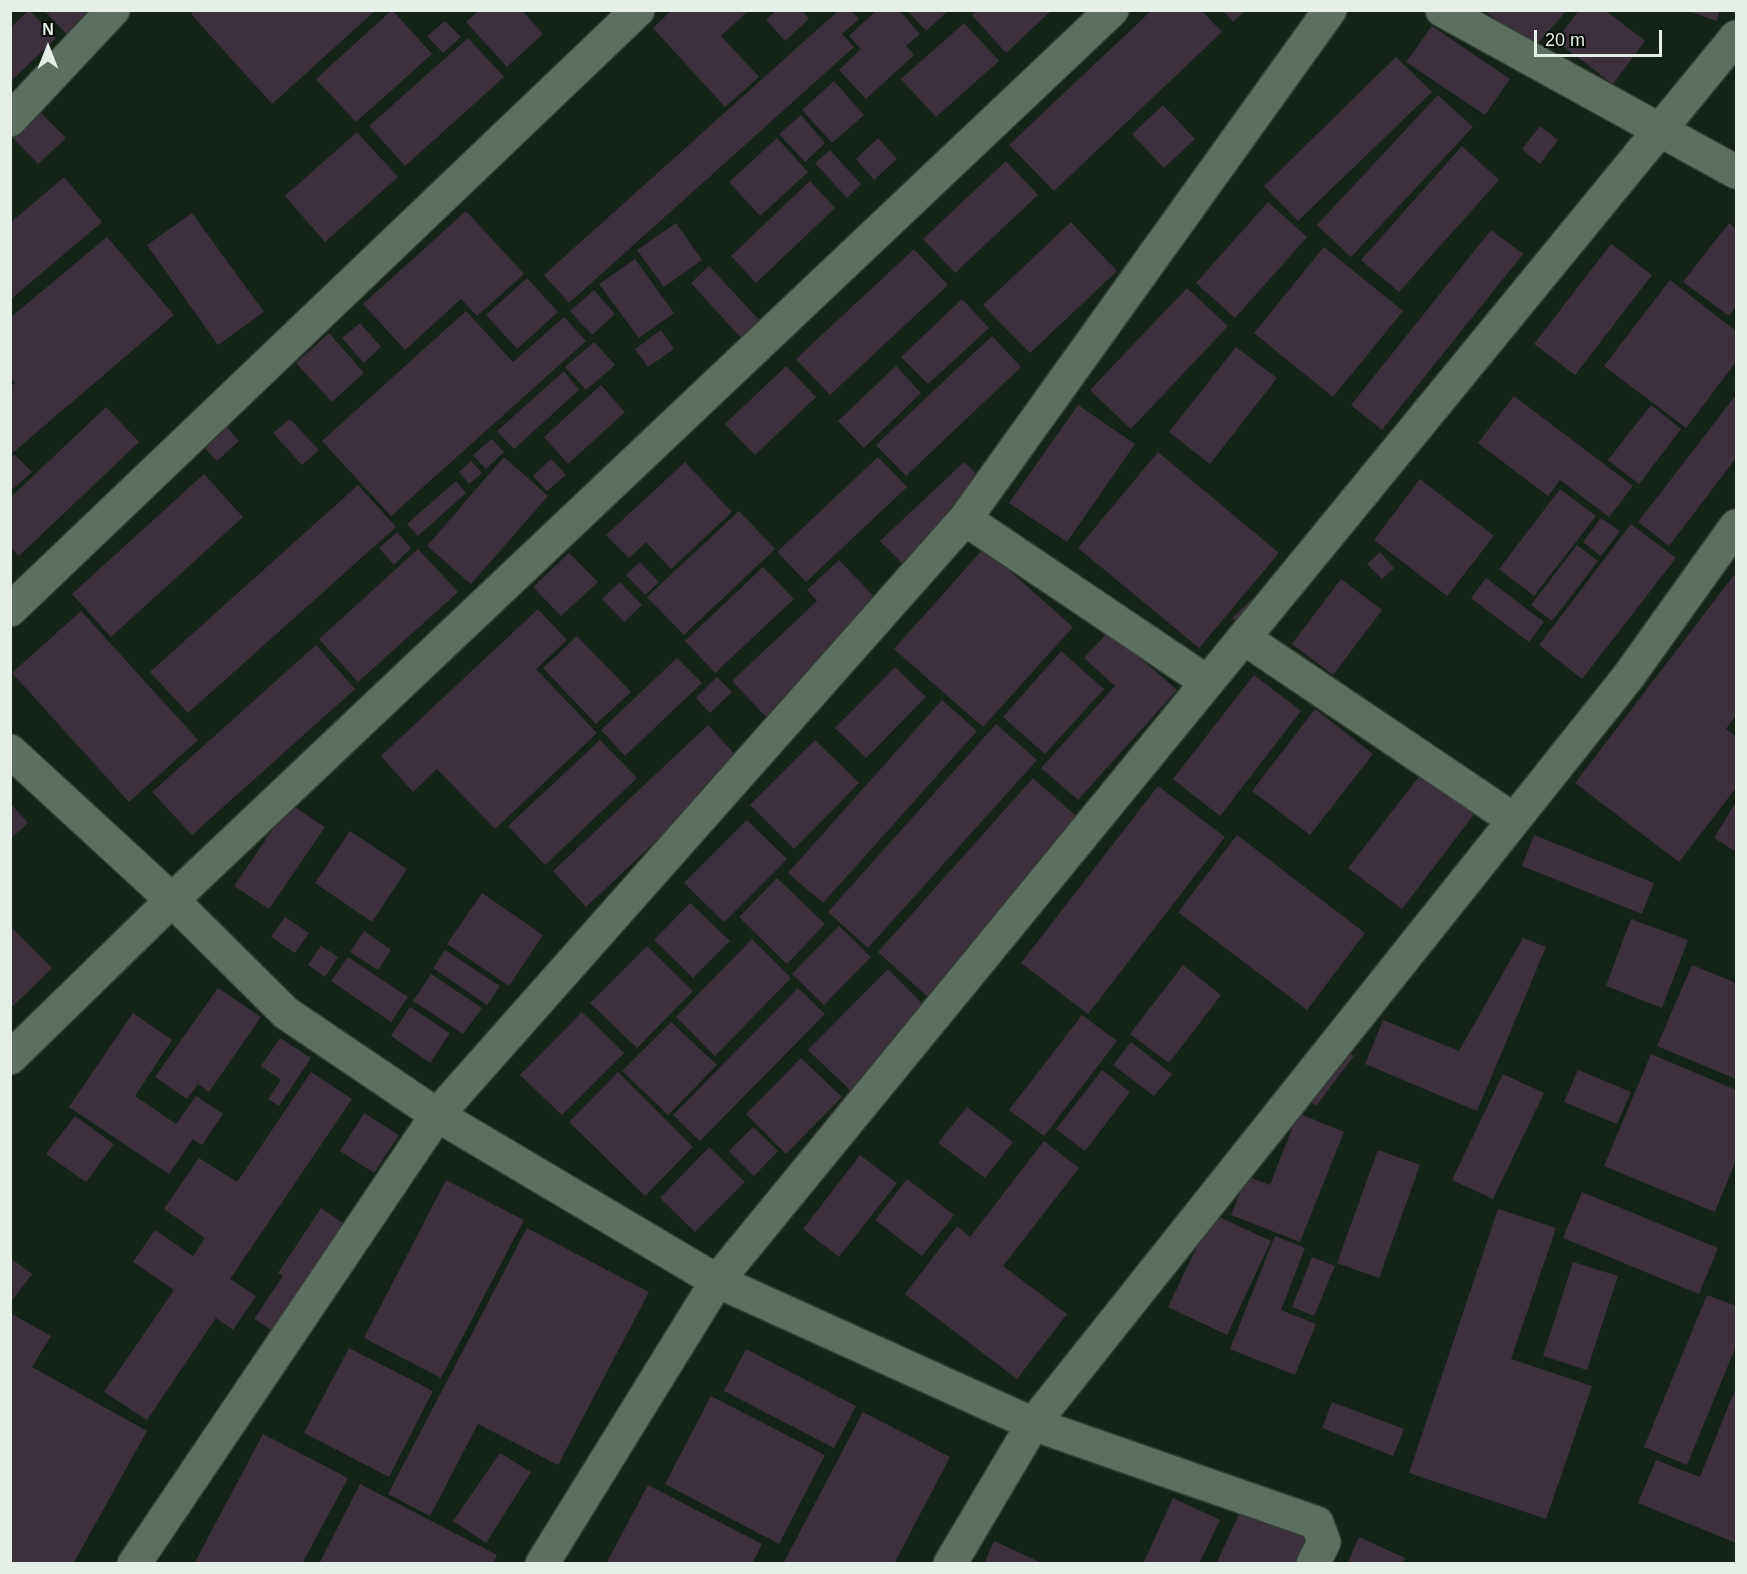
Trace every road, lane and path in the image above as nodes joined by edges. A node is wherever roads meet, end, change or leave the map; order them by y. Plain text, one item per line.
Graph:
1 (113, 10) edge
2 (638, 10) edge
3 (1112, 10) edge
4 (1330, 10) edge
5 (1442, 10) edge
6 (1737, 37) edge
7 (10, 120) edge
8 (1658, 131) junction
9 (1737, 172) edge
10 (965, 519) junction
11 (1737, 526) edge
12 (10, 610) edge
13 (1244, 638) junction
14 (1207, 682) junction
15 (10, 751) edge
16 (1514, 820) junction
17 (172, 900) junction
18 (10, 1058) edge
19 (437, 1116) junction
20 (717, 1281) junction
21 (1033, 1424) junction
22 (134, 1563) edge
23 (542, 1563) edge
24 (950, 1563) edge
25 (1313, 1563) edge

1 - 7 street
2 - 12 street
3 - 17 street
4 - 10 street
5 - 8 street
6 - 8 street
8 - 9 street
8 - 13 street
10 - 14 street
10 - 19 street
11 - 16 street
13 - 14 street
13 - 16 street
14 - 20 street
15 - 17 street
16 - 21 street
17 - 18 street
17 - 19 street
19 - 20 street
19 - 22 street
20 - 21 street
20 - 23 street
21 - 24 street
21 - 25 street

